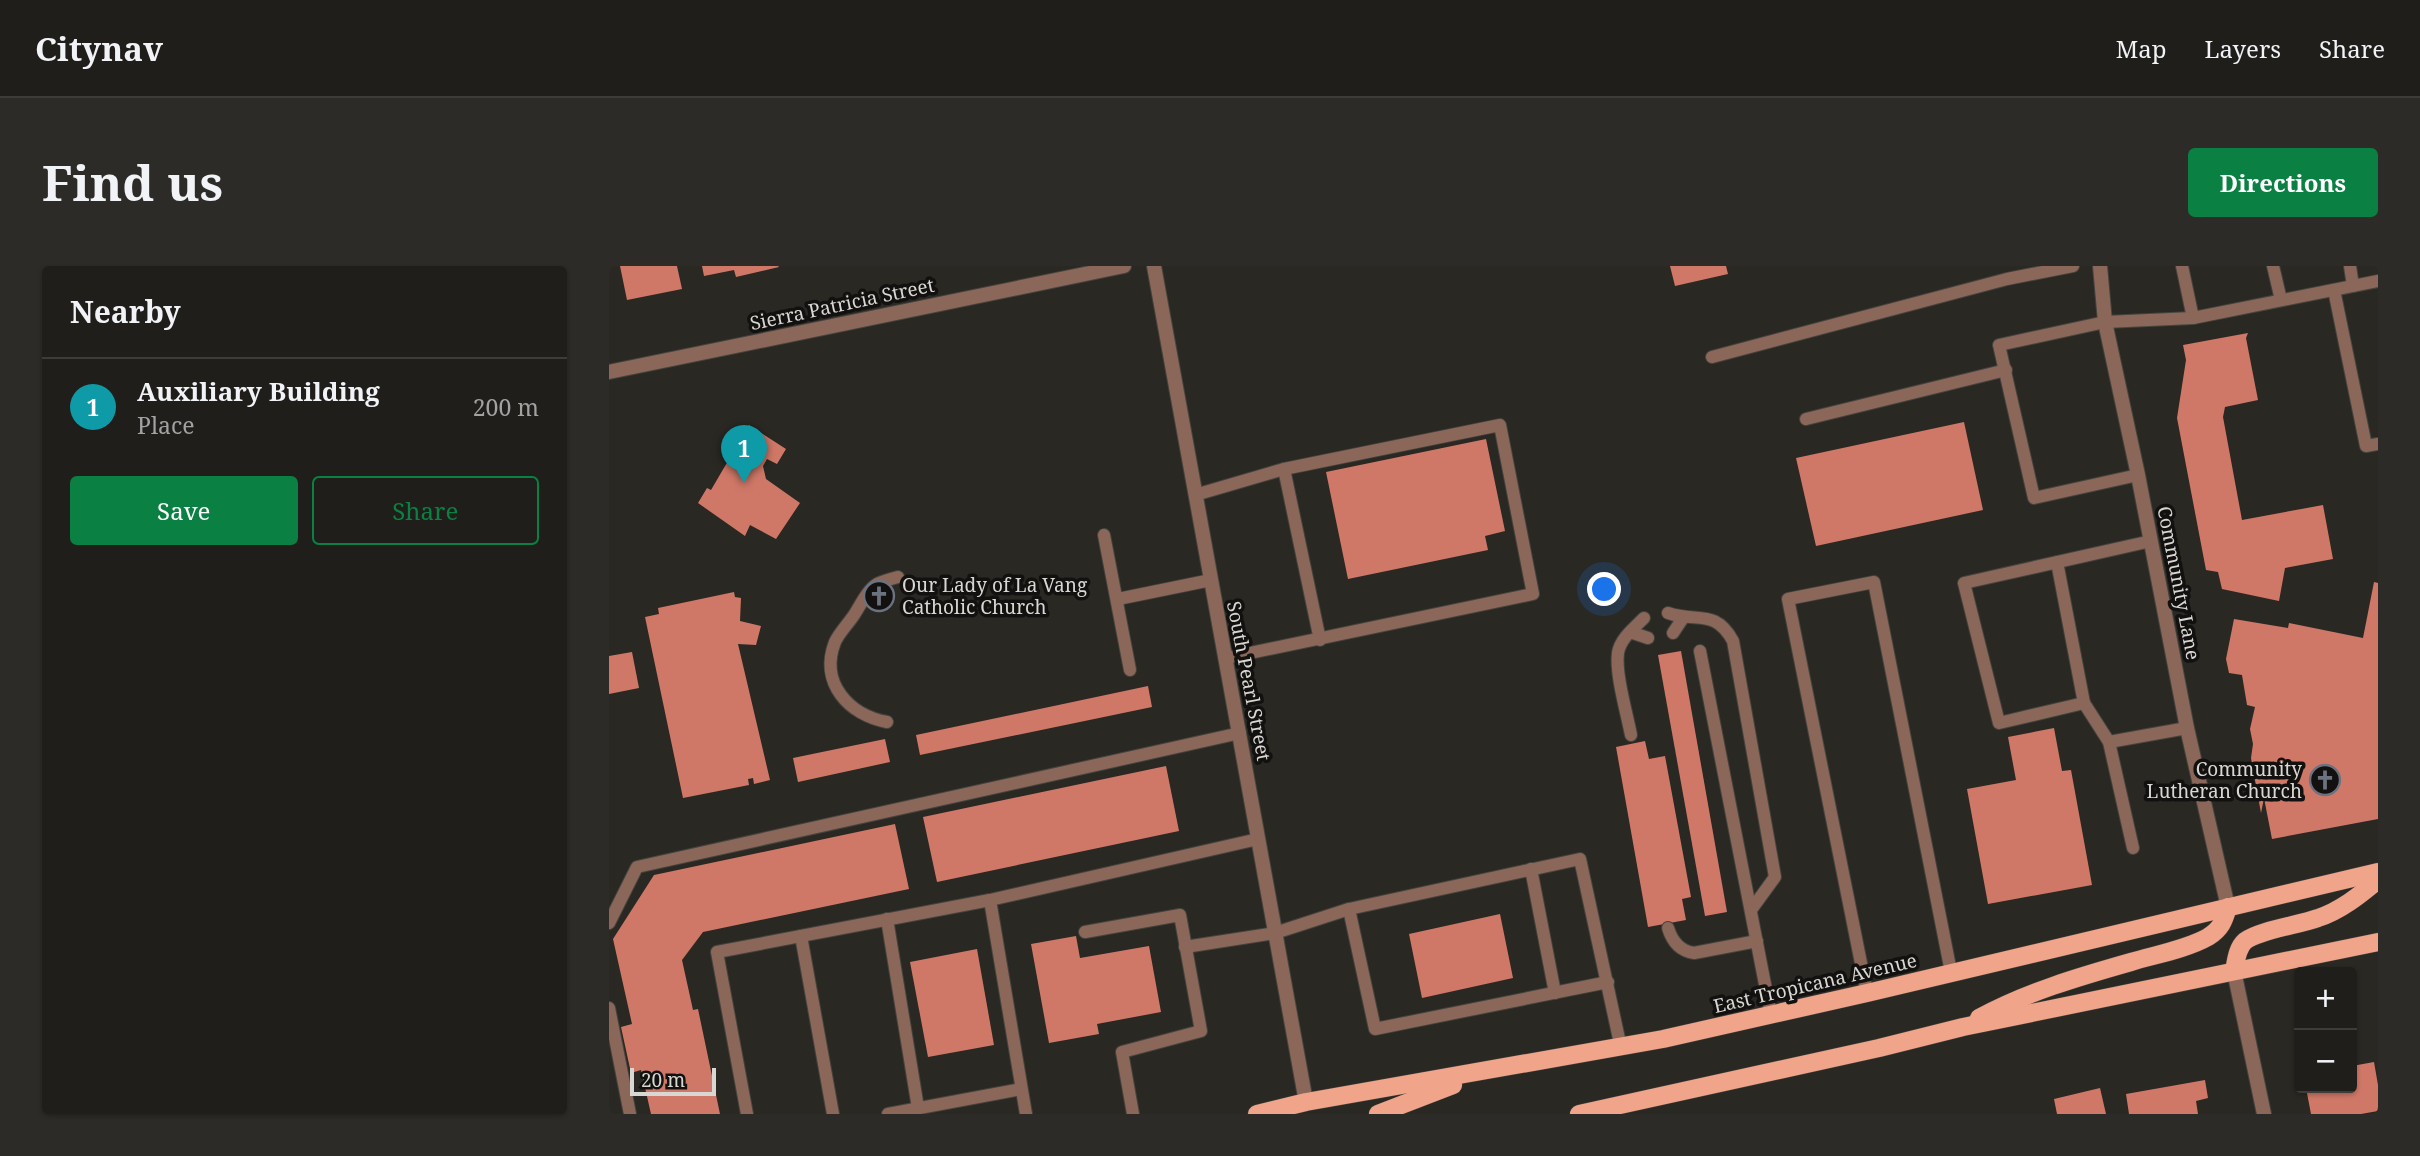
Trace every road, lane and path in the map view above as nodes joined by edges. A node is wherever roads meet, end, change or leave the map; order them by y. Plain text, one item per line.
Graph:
1 (1125, 266) edge
2 (1154, 266) edge
3 (2073, 266) edge
4 (2100, 266) edge
5 (2182, 266) edge
6 (2273, 266) edge
7 (2350, 266) edge
8 (2378, 281) edge
9 (2353, 286) junction
10 (2334, 290) junction
11 (2281, 300) junction
12 (2193, 318) junction
13 (2105, 322) junction
14 (1712, 357) dead end
15 (2005, 370) junction
16 (609, 372) edge
17 (1806, 419) dead end
18 (2378, 444) edge
19 (1284, 469) junction
20 (2138, 475) junction
21 (1195, 495) junction
22 (1104, 535) dead end
23 (2151, 541) junction
24 (2057, 562) junction
25 (898, 577) dead end
26 (1211, 580) junction
27 (1118, 599) junction
28 (1668, 613) dead end
29 (1644, 618) dead end
30 (1683, 618) junction
31 (1630, 632) junction
32 (1672, 634) dead end
33 (1649, 638) dead end
34 (1320, 640) junction
35 (1700, 651) dead end
36 (1226, 658) junction
37 (1130, 670) dead end
38 (2084, 704) junction
39 (887, 722) dead end
40 (2187, 728) junction
41 (1240, 733) junction
42 (1631, 735) dead end
43 (2109, 742) junction
44 (1258, 839) junction
45 (2133, 848) dead end
46 (1531, 869) junction
47 (2378, 872) edge
48 (2378, 880) edge
49 (990, 900) junction
50 (2228, 907) junction
51 (1349, 909) junction
52 (1751, 910) junction
53 (887, 919) junction
54 (609, 923) edge
55 (1668, 928) dead end
56 (1085, 932) dead end
57 (1275, 933) junction
58 (801, 936) junction
59 (1757, 940) junction
60 (2378, 942) edge
61 (1185, 947) junction
62 (2234, 971) junction
63 (1951, 972) junction
64 (1608, 982) junction
65 (1555, 993) junction
66 (1867, 993) junction
67 (609, 1008) edge
68 (1771, 1015) junction
69 (1963, 1027) junction
70 (1621, 1048) junction
71 (1492, 1070) junction
72 (1021, 1089) junction
73 (918, 1108) junction
74 (1309, 1108) edge
75 (630, 1114) edge
76 (747, 1114) edge
77 (834, 1114) edge
78 (888, 1114) edge
79 (1026, 1114) edge
80 (1133, 1114) edge
81 (1257, 1114) edge
82 (1378, 1114) edge
83 (1579, 1114) edge
84 (2264, 1114) edge

1 - 16 street, Sierra Patricia Street
2 - 21 street, South Pearl Street
3 - 14 lane
4 - 13 street, Community Lane
5 - 12 lane
6 - 11 lane
7 - 9 lane
8 - 9 lane
9 - 10 lane
10 - 11 lane
10 - 18 lane
11 - 12 lane
12 - 13 lane
13 - 15 lane
13 - 20 street, Community Lane
15 - 17 lane
15 - 20 lane
19 - 21 lane
19 - 34 lane
19 - 34 lane
20 - 23 street, Community Lane
21 - 26 street, South Pearl Street
22 - 27 lane
23 - 24 lane
23 - 40 street, Community Lane
24 - 38 lane
24 - 38 lane
25 - 39 lane
26 - 27 lane
26 - 36 street, South Pearl Street
27 - 37 lane
28 - 30 lane
29 - 31 lane
30 - 32 lane
30 - 52 lane
31 - 33 lane
31 - 42 lane
34 - 36 lane
35 - 52 lane
36 - 41 street, South Pearl Street
38 - 43 lane
40 - 43 lane
40 - 50 street, Community Lane
41 - 44 street, South Pearl Street
41 - 54 lane
43 - 45 lane
44 - 49 lane
44 - 57 street, South Pearl Street
46 - 51 lane
46 - 64 lane
46 - 65 lane
47 - 50 main road, East Tropicana Avenue
48 - 62 main road
49 - 53 lane
49 - 72 lane
50 - 63 main road, East Tropicana Avenue
50 - 69 main road
51 - 57 lane
51 - 65 lane
52 - 59 lane
53 - 58 lane
53 - 73 lane
55 - 59 lane
56 - 61 lane
57 - 61 lane
57 - 74 street, South Pearl Street
58 - 76 lane
58 - 77 lane
59 - 68 lane
60 - 62 main road
61 - 80 lane
62 - 69 main road
62 - 84 street
63 - 66 main road, East Tropicana Avenue
63 - 66 lane
64 - 65 lane
64 - 70 lane
66 - 68 main road, East Tropicana Avenue
67 - 75 lane
68 - 70 main road, East Tropicana Avenue
69 - 83 main road
70 - 71 main road, East Tropicana Avenue
71 - 74 main road, East Tropicana Avenue
71 - 82 main road
72 - 73 lane
72 - 79 lane
73 - 78 lane
74 - 81 main road, East Tropicana Avenue

